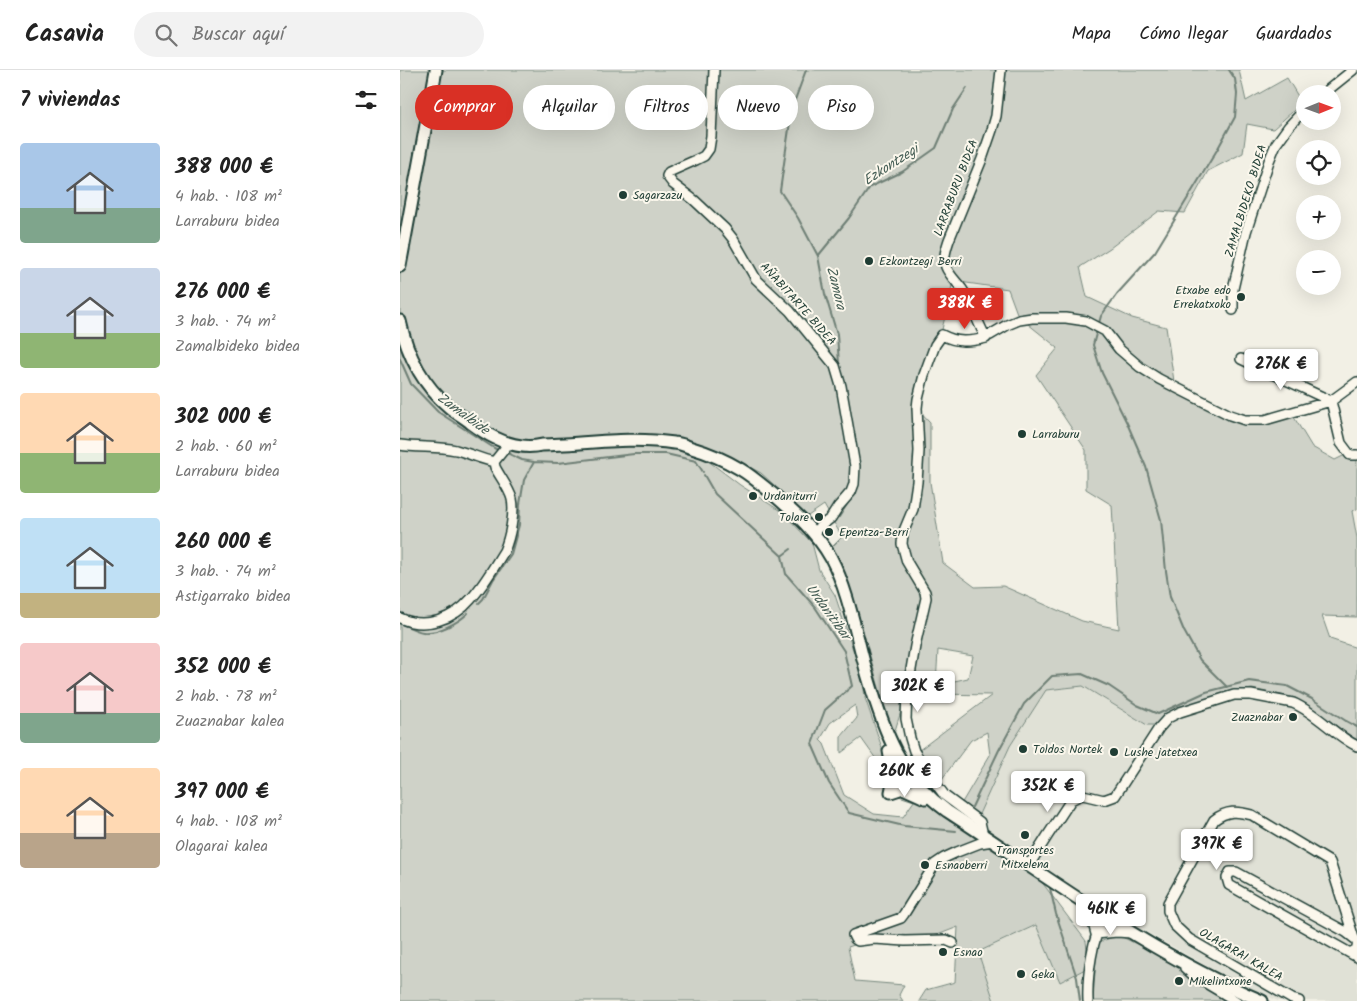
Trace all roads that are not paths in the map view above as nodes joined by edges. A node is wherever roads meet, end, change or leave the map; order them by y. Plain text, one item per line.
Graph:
1 (436, 70) edge
2 (714, 70) edge
3 (1000, 70) edge
4 (1353, 70) edge
5 (1334, 85) edge
6 (1296, 119) edge
7 (400, 266) edge
8 (1233, 310) dead end
9 (400, 321) edge
10 (990, 335) dead end
11 (1241, 359) dead end
12 (1357, 382) edge
13 (1331, 401) junction
14 (504, 444) junction
15 (400, 445) edge
16 (1357, 455) edge
17 (495, 460) junction
18 (813, 532) junction
19 (400, 618) edge
20 (880, 717) junction
21 (1357, 746) edge
22 (889, 751) junction
23 (904, 776) junction
24 (926, 795) junction
25 (946, 806) junction
26 (988, 838) junction
27 (1029, 865) junction
28 (1082, 901) junction
29 (1105, 916) junction
30 (1131, 933) junction
31 (1096, 934) junction
32 (953, 944) dead end
33 (1355, 947) edge
34 (1186, 964) junction
35 (1088, 1001) edge
36 (1236, 1001) edge
37 (1262, 1001) edge
38 (1299, 1001) edge

1 - 7 main road
2 - 18 street, AÑABITARTE BIDEA
3 - 25 street, LARRABURU BIDEA
4 - 5 street
6 - 8 street, ZAMALBIDEKO BIDEA
9 - 14 main road
10 - 13 street
11 - 13 street
12 - 13 street
13 - 16 street
14 - 17 street
14 - 18 main road
15 - 17 street
17 - 19 street
18 - 20 main road
20 - 22 main road
20 - 23 main road
21 - 27 street
22 - 23 main road
22 - 24 main road
23 - 24 main road
24 - 25 main road
25 - 26 main road
25 - 26 street, LARRABURU BIDEA
26 - 27 main road
26 - 32 street
27 - 28 main road
28 - 29 main road
28 - 31 street
29 - 30 main road
29 - 31 street
30 - 31 street
30 - 34 main road
31 - 35 street
33 - 33 street
33 - 38 street, OLAGARAI KALEA
34 - 36 street
34 - 37 main road

